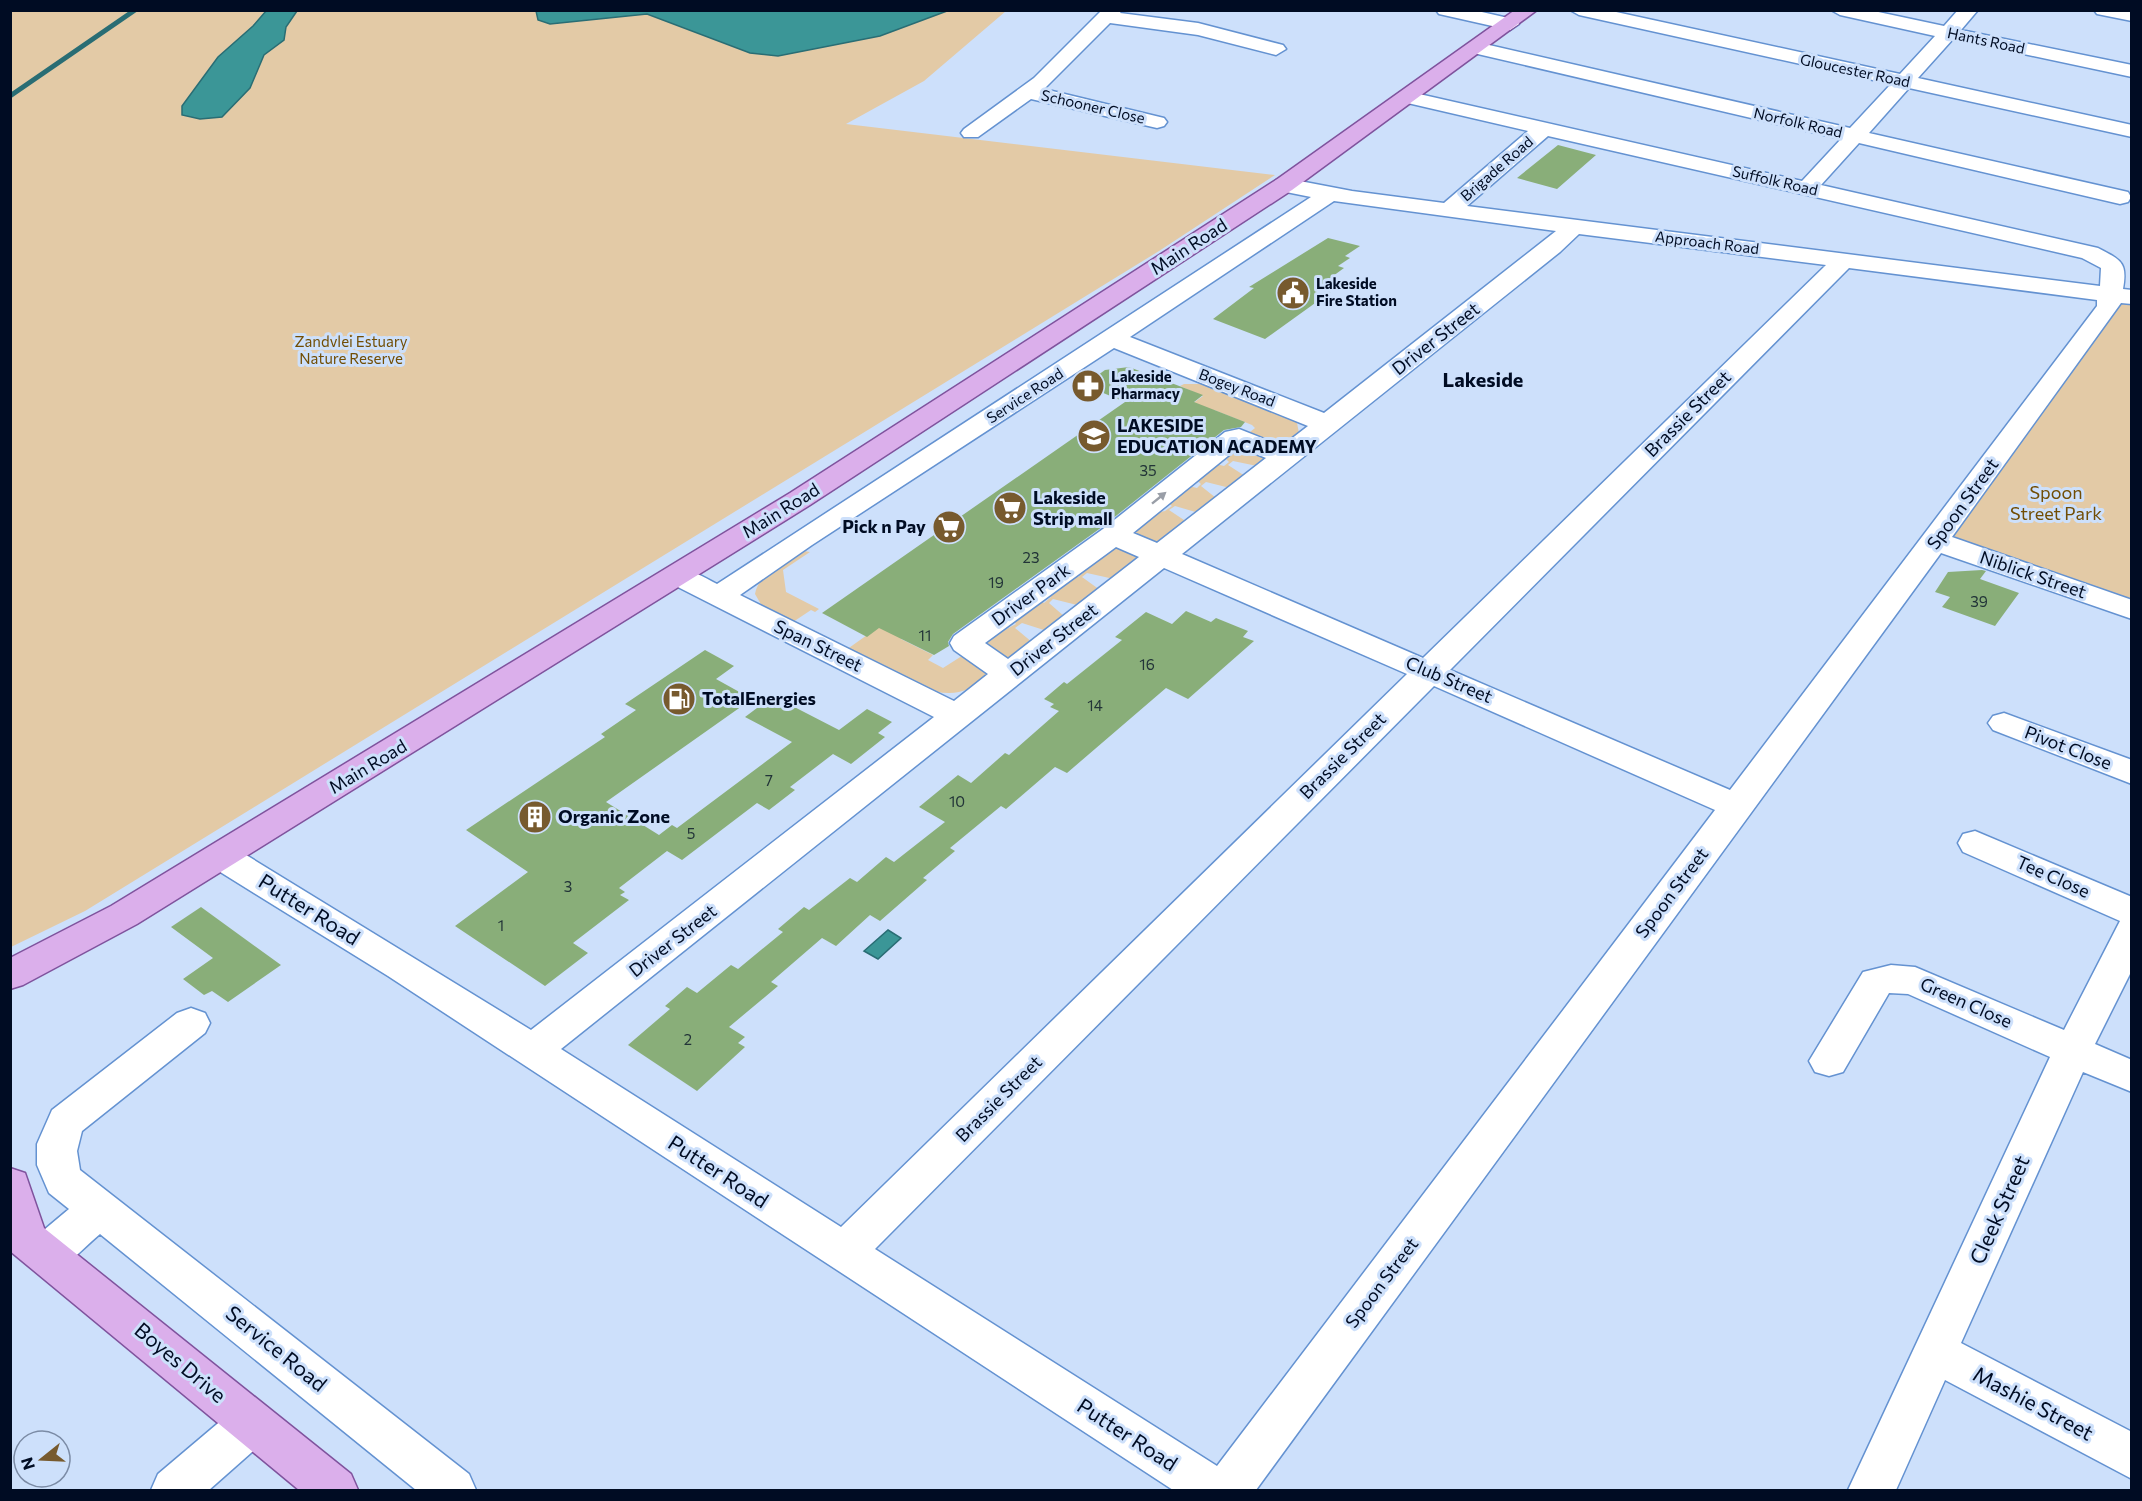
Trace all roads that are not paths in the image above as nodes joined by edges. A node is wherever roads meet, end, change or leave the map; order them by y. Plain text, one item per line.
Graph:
1 (1445, 10) edge
2 (1528, 10) edge
3 (1579, 10) edge
4 (1840, 10) edge
5 (1969, 10) edge
6 (2103, 10) edge
7 (1110, 14) edge
8 (2132, 16) edge
9 (1510, 24) junction
10 (1948, 33) junction
11 (1476, 48) junction
12 (1276, 49) dead end
13 (2132, 71) edge
14 (1904, 82) junction
15 (1029, 92) junction
16 (1406, 97) junction
17 (1157, 122) dead end
18 (1544, 128) junction
19 (2132, 131) edge
20 (971, 133) dead end
21 (1856, 136) junction
22 (1284, 185) junction
23 (1807, 188) junction
24 (1330, 194) junction
25 (2120, 198) dead end
26 (1449, 210) junction
27 (1574, 226) junction
28 (1192, 245) junction
29 (1233, 258) junction
30 (1844, 260) junction
31 (2120, 295) edge
32 (1112, 339) junction
33 (1328, 424) junction
34 (1287, 457) junction
35 (1121, 538) junction
36 (1935, 541) junction
37 (1161, 556) junction
38 (678, 576) junction
39 (718, 597) junction
40 (2132, 610) edge
41 (1429, 671) junction
42 (1010, 675) junction
43 (957, 716) junction
44 (2004, 723) dead end
45 (2132, 773) edge
46 (1737, 806) junction
47 (1975, 843) dead end
48 (221, 856) junction
49 (2132, 912) edge
50 (2132, 931) edge
51 (10, 975) edge
52 (191, 1023) dead end
53 (2073, 1050) junction
54 (532, 1051) junction
55 (1829, 1061) dead end
56 (2132, 1077) edge
57 (10, 1185) edge
58 (100, 1208) junction
59 (28, 1239) edge
60 (843, 1253) junction
61 (1935, 1352) junction
62 (252, 1423) junction
63 (2132, 1457) edge
64 (175, 1491) edge
65 (334, 1491) edge
66 (452, 1491) edge
67 (1213, 1491) edge
68 (1228, 1491) edge
69 (1872, 1491) edge

1 - 9 street
2 - 9 main road, Main Road
3 - 14 street, Gloucester Road
4 - 10 street, Hants Road
5 - 10 street
6 - 8 street
7 - 12 street
7 - 15 street
9 - 11 main road, Main Road
10 - 13 street, Hants Road
10 - 14 street
11 - 16 main road, Main Road
11 - 21 street, Norfolk Road
14 - 19 street, Gloucester Road
14 - 21 street
15 - 17 street, Schooner Close
15 - 20 street
16 - 18 street, Suffolk Road
16 - 22 main road, Main Road
18 - 23 street, Suffolk Road
18 - 26 street, Brigade Road
21 - 23 street
21 - 25 street, Norfolk Road
22 - 24 street, Approach Road
22 - 28 main road, Main Road
23 - 31 street, Suffolk Road
24 - 26 street, Approach Road
24 - 29 street, Service Road
26 - 27 street, Approach Road
27 - 30 street, Approach Road
27 - 33 street, Driver Street
28 - 29 street
28 - 38 main road, Main Road
29 - 32 street, Service Road
30 - 31 street, Approach Road
30 - 41 street, Brassie Street
31 - 36 street, Spoon Street
32 - 33 street, Bogey Road
32 - 39 street, Service Road
33 - 34 street, Driver Street
35 -> 34 street, Driver Park
34 - 37 street, Driver Street
35 - 37 street, Club Street
35 - 42 street, Driver Park
36 - 40 street, Niblick Street
36 - 46 street, Spoon Street
37 - 41 street, Club Street
37 - 42 street, Driver Street
38 - 39 street, Span Street
38 - 48 main road, Main Road
39 - 43 street, Span Street
41 - 46 street, Club Street
41 - 60 street, Brassie Street
42 - 43 street, Driver Street
43 - 54 street, Driver Street
44 - 45 street, Pivot Close
46 - 68 street, Spoon Street
47 - 49 street, Tee Close
48 - 51 main road, Main Road
48 - 54 street, Putter Road
50 - 53 street, Cleek Street
52 - 58 street, Service Road
53 - 55 street, Green Close
53 - 56 street, Green Close
53 - 61 street, Cleek Street
54 - 60 street, Putter Road
57 - 59 main road
58 - 59 street
58 - 66 street, Service Road
59 - 62 main road, Boyes Drive
60 - 67 street, Putter Road
61 - 63 street, Mashie Street
61 - 69 street, Cleek Street
62 - 64 street
62 - 65 main road, Boyes Drive

